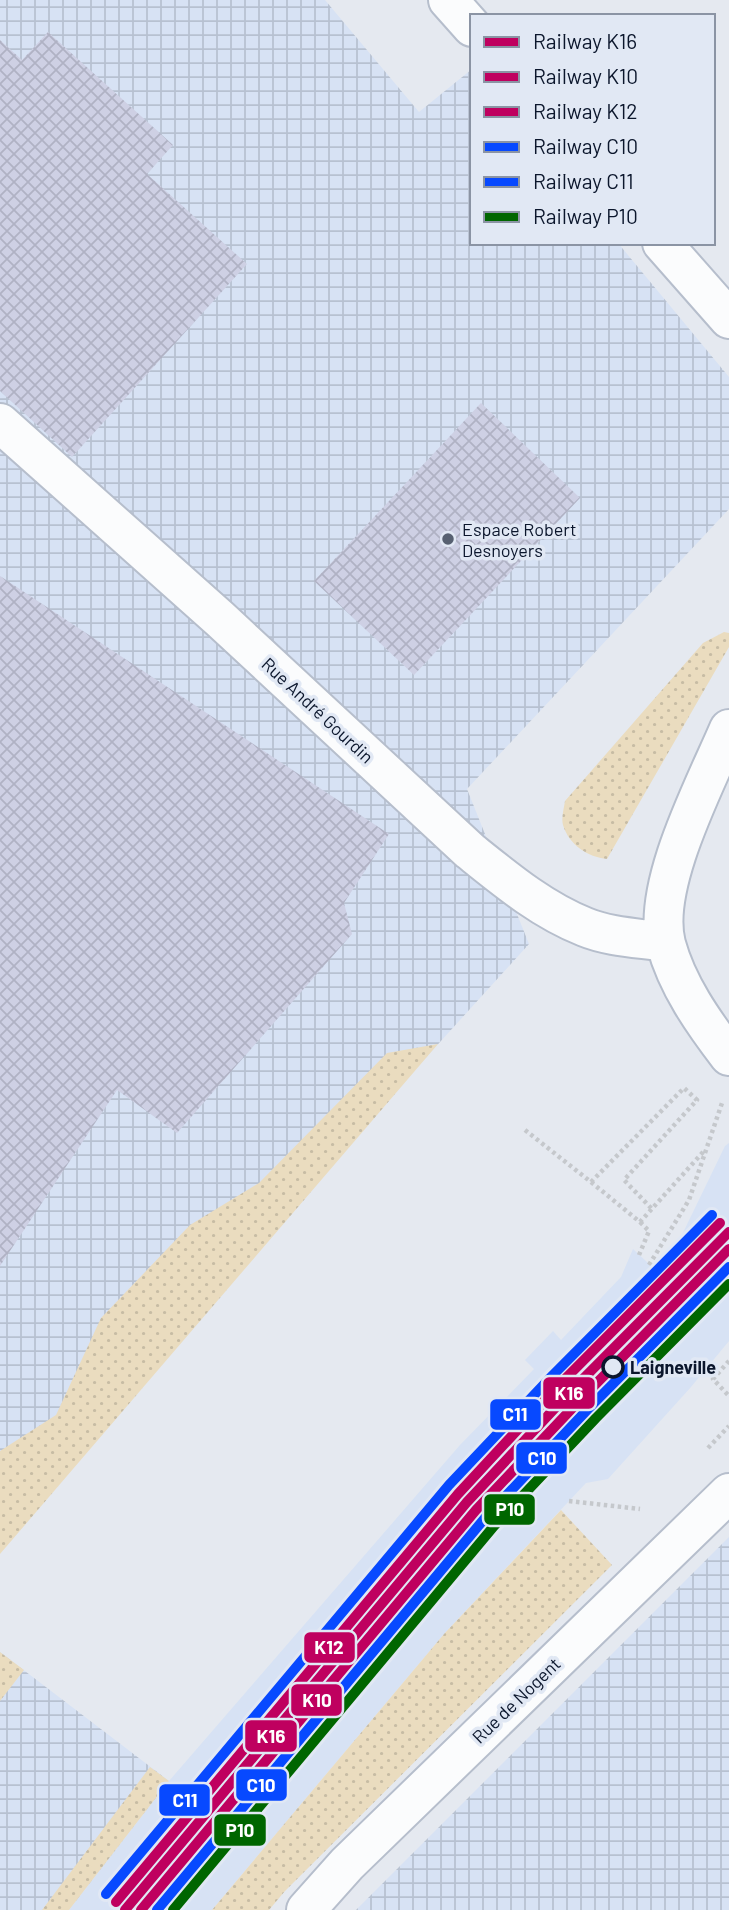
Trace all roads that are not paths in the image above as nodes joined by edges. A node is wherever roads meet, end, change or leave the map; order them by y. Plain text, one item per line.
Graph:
1 (448, 0) edge
2 (470, 25) edge
3 (664, 245) edge
4 (729, 319) edge
5 (0, 422) edge
6 (729, 729) edge
7 (666, 942) junction
8 (729, 1056) edge
9 (729, 1493) edge
10 (306, 1910) edge

1 - 2 street
3 - 4 street
5 - 7 street, Rue André Gourdin
6 - 7 street
7 - 8 street
9 - 10 street, Rue de Nogent

